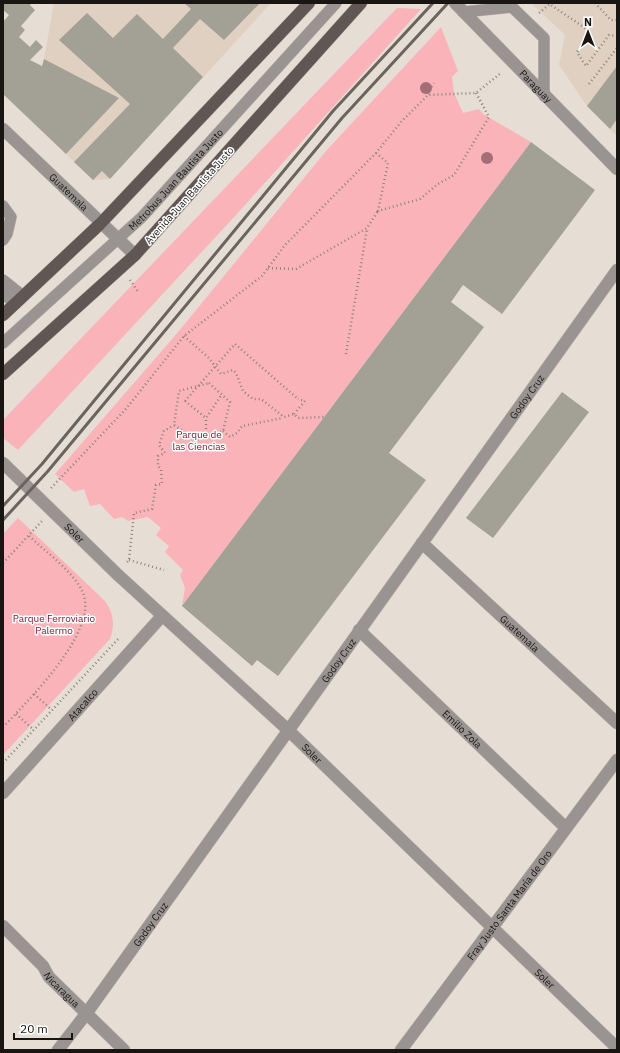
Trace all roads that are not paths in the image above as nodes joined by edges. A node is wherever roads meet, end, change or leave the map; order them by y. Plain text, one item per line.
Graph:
1 (309, 3) edge
2 (336, 3) edge
3 (361, 3) edge
4 (459, 7) edge
5 (544, 96) junction
6 (3, 129) edge
7 (617, 169) edge
8 (3, 206) edge
9 (100, 224) junction
10 (117, 239) junction
11 (3, 240) edge
12 (135, 255) junction
13 (617, 270) edge
14 (3, 280) edge
15 (3, 294) edge
16 (19, 300) junction
17 (3, 315) edge
18 (3, 343) edge
19 (3, 374) edge
20 (3, 463) edge
21 (422, 543) junction
22 (162, 616) junction
23 (359, 630) junction
24 (617, 724) edge
25 (287, 729) junction
26 (617, 760) edge
27 (3, 793) edge
28 (566, 828) junction
29 (3, 926) edge
30 (492, 927) junction
31 (86, 1014) junction
32 (617, 1048) edge
33 (58, 1050) edge
34 (124, 1050) edge
35 (401, 1050) edge

1 - 9 main road
2 - 10 lane, Metrobus Juan Bautista Justo
3 - 12 main road, Avenida Juan Bautista Justo
4 - 5 street, Paraguay
4 - 5 lane
5 - 7 street, Paraguay
6 - 9 street, Guatemala
8 - 11 lane
9 - 10 street, Guatemala
9 - 16 main road
10 - 12 street, Guatemala
10 - 18 lane, Metrobus Juan Bautista Justo
12 - 19 main road, Avenida Juan Bautista Justo
13 - 21 street, Godoy Cruz
14 - 16 lane
15 - 16 lane
16 - 17 main road
20 - 22 street, Soler
21 - 23 street, Godoy Cruz
21 - 24 street, Guatemala
22 - 25 street, Soler
22 - 27 street, Atacalco
23 - 25 street, Godoy Cruz
23 - 28 street, Emilio Zola
25 - 30 street, Soler
25 - 31 street, Godoy Cruz
26 - 28 street, Fray Justo Santa María de Oro
28 - 30 street, Fray Justo Santa María de Oro
29 - 31 street, Nicaragua
30 - 32 street, Soler
30 - 35 street, Fray Justo Santa María de Oro
31 - 33 street, Godoy Cruz
31 - 34 street, Nicaragua

